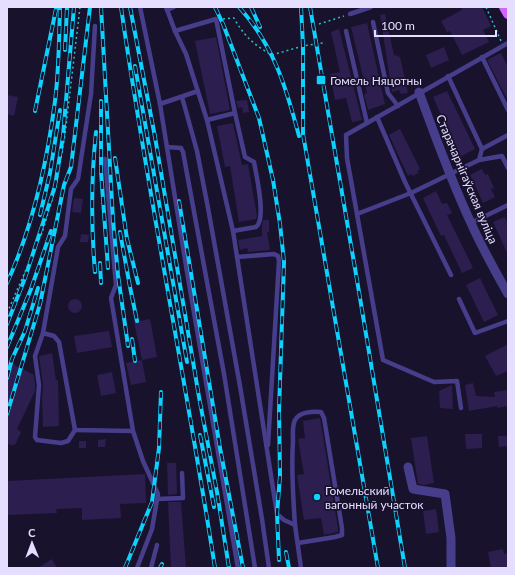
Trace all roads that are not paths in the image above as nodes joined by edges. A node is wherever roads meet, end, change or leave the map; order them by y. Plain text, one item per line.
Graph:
1 (140, 7) edge
2 (174, 7) edge
3 (371, 7) edge
4 (504, 7) edge
5 (167, 9) edge
6 (350, 14) road end
7 (508, 14) edge
8 (373, 22) dead end
9 (95, 26) dead end
10 (175, 31) junction
11 (346, 31) dead end
12 (506, 44) edge
13 (482, 57) junction
14 (448, 76) junction
15 (198, 91) junction
16 (419, 92) junction
17 (182, 97) junction
18 (160, 104) junction
19 (398, 106) junction
20 (508, 110) edge
21 (235, 113) junction
22 (377, 118) junction
23 (207, 120) junction
24 (367, 123) junction
25 (508, 135) edge
26 (167, 148) junction
27 (482, 149) junction
28 (105, 159) dead end
29 (479, 160) junction
30 (508, 168) edge
31 (450, 175) junction
32 (412, 193) junction
33 (508, 205) edge
34 (357, 214) junction
35 (471, 223) junction
36 (233, 231) junction
37 (237, 257) junction
38 (451, 275) dead end
39 (508, 294) edge
40 (459, 299) dead end
41 (508, 321) edge
42 (43, 333) junction
43 (461, 408) dead end
44 (75, 430) junction
45 (133, 431) junction
46 (268, 455) junction
47 (408, 467) dead end
48 (182, 473) dead end
49 (157, 499) junction
50 (295, 525) junction
51 (298, 543) junction
52 (157, 545) dead end
53 (137, 568) edge
54 (151, 568) edge
55 (238, 568) edge
56 (255, 568) edge
57 (269, 568) edge
58 (301, 568) edge
59 (451, 568) edge

1 - 18 lane
2 - 5 lane
3 - 6 lane
4 - 7 main road
5 - 10 lane
8 - 19 lane
9 - 42 lane
10 - 15 lane
10 - 21 lane
11 - 24 lane
12 - 13 lane
13 - 14 lane
13 - 20 lane
14 - 16 lane
14 - 27 lane
15 - 17 lane
15 - 23 lane
16 - 19 lane
16 - 31 street, Старачарнігаўская вуліца
17 - 18 lane
17 - 57 lane
18 - 26 lane
19 - 22 lane
21 - 23 lane
21 - 36 lane
22 - 24 lane
22 - 32 lane
23 - 36 lane
24 - 34 lane
25 - 27 lane
26 - 55 lane
26 - 56 lane
27 - 29 lane
28 - 45 lane
29 - 30 lane
29 - 31 lane
31 - 32 lane
31 - 35 street, Старачарнігаўская вуліца
32 - 34 lane
32 - 38 lane
33 - 35 lane
34 - 43 lane
35 - 39 street, Старачарнігаўская вуліца
36 - 37 lane
37 - 46 lane
37 - 46 lane
40 - 41 lane
42 - 44 lane
42 - 44 lane
44 - 45 lane
45 - 49 lane
46 - 50 lane
47 - 59 street
48 - 49 lane
49 - 53 lane
50 - 51 lane
50 - 51 lane
51 - 58 lane
52 - 54 lane

